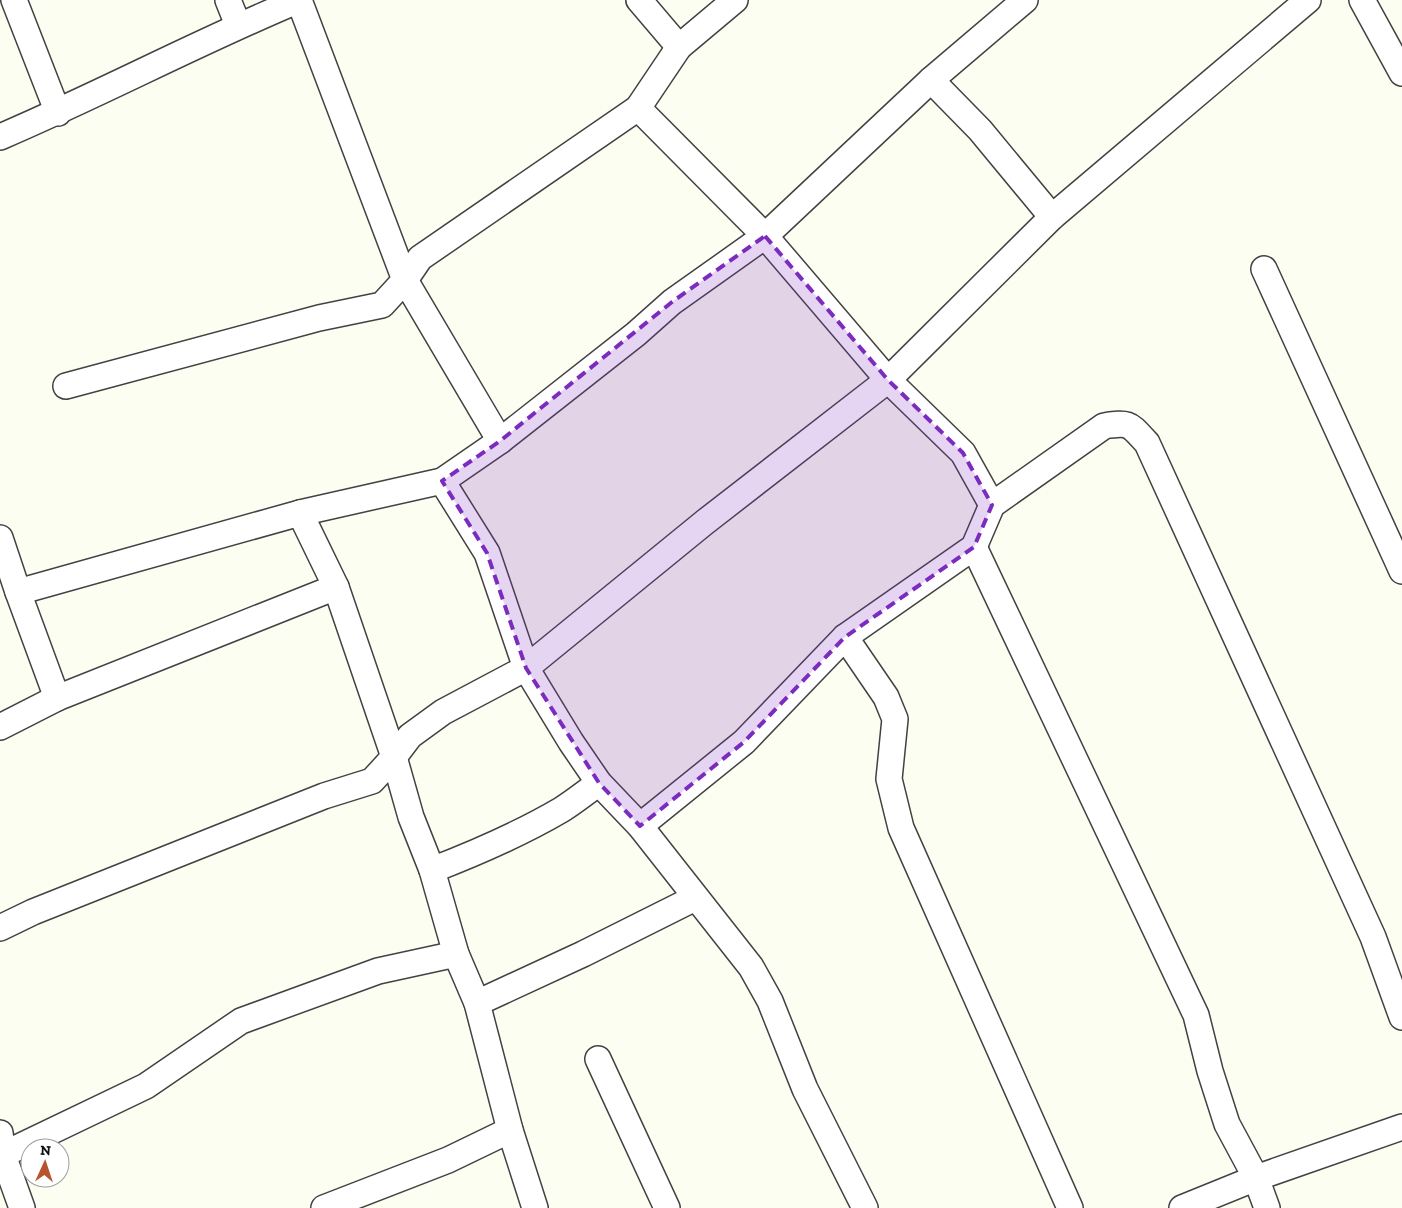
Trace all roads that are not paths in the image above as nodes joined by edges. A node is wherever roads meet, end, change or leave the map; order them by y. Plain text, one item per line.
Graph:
1 (14, 0) edge
2 (228, 0) edge
3 (299, 0) edge
4 (639, 0) edge
5 (735, 0) edge
6 (1025, 0) edge
7 (1308, 0) edge
8 (1362, 0) edge
9 (238, 26) junction
10 (679, 47) junction
11 (1402, 73) edge
12 (931, 80) junction
13 (638, 108) junction
14 (58, 113) junction
15 (0, 137) edge
16 (1052, 217) junction
17 (765, 236) junction
18 (1264, 269) dead end
19 (405, 280) junction
20 (888, 380) junction
21 (66, 386) dead end
22 (500, 441) junction
23 (442, 482) junction
24 (992, 505) junction
25 (300, 513) junction
26 (0, 538) edge
27 (974, 548) junction
28 (1402, 571) edge
29 (336, 587) junction
30 (18, 592) junction
31 (845, 637) junction
32 (526, 668) junction
33 (58, 698) junction
34 (0, 727) edge
35 (394, 757) junction
36 (599, 783) junction
37 (640, 826) junction
38 (432, 870) junction
39 (695, 898) junction
40 (0, 928) edge
41 (456, 954) junction
42 (477, 1003) junction
43 (1402, 1017) edge
44 (598, 1059) dead end
45 (1402, 1127) edge
46 (510, 1130) junction
47 (1, 1148) edge
48 (1256, 1178) junction
49 (22, 1208) edge
50 (324, 1208) edge
51 (535, 1208) edge
52 (667, 1208) edge
53 (865, 1208) edge
54 (1070, 1208) edge
55 (1182, 1208) edge
56 (1267, 1208) edge

1 - 14 street
2 - 9 street
3 - 9 street
3 - 19 street
4 - 10 street
5 - 10 street
6 - 12 street
7 - 16 street
8 - 11 street
9 - 14 street
10 - 13 street
12 - 16 street
12 - 17 street
13 - 17 street
13 - 19 street
14 - 15 street
16 - 20 street
17 - 20 street
17 - 22 street
18 - 28 street
19 - 21 street
19 - 22 street
20 - 24 street
20 - 32 street
22 - 23 street
23 - 25 street
23 - 32 street
24 - 27 street
24 - 43 street
25 - 29 street
25 - 30 street
26 - 30 street
27 - 31 street
27 - 48 street
29 - 33 street
29 - 35 street
30 - 33 street
31 - 37 street
31 - 54 street
32 - 35 street
32 - 36 street
33 - 34 street
35 - 38 street
35 - 40 street
36 - 37 street
36 - 38 street
37 - 39 street
38 - 41 street
39 - 42 street
39 - 53 street
41 - 42 street
41 - 47 street
42 - 46 street
44 - 52 street
45 - 48 street
46 - 50 street
46 - 51 street
47 - 49 street
48 - 55 street
48 - 56 street

